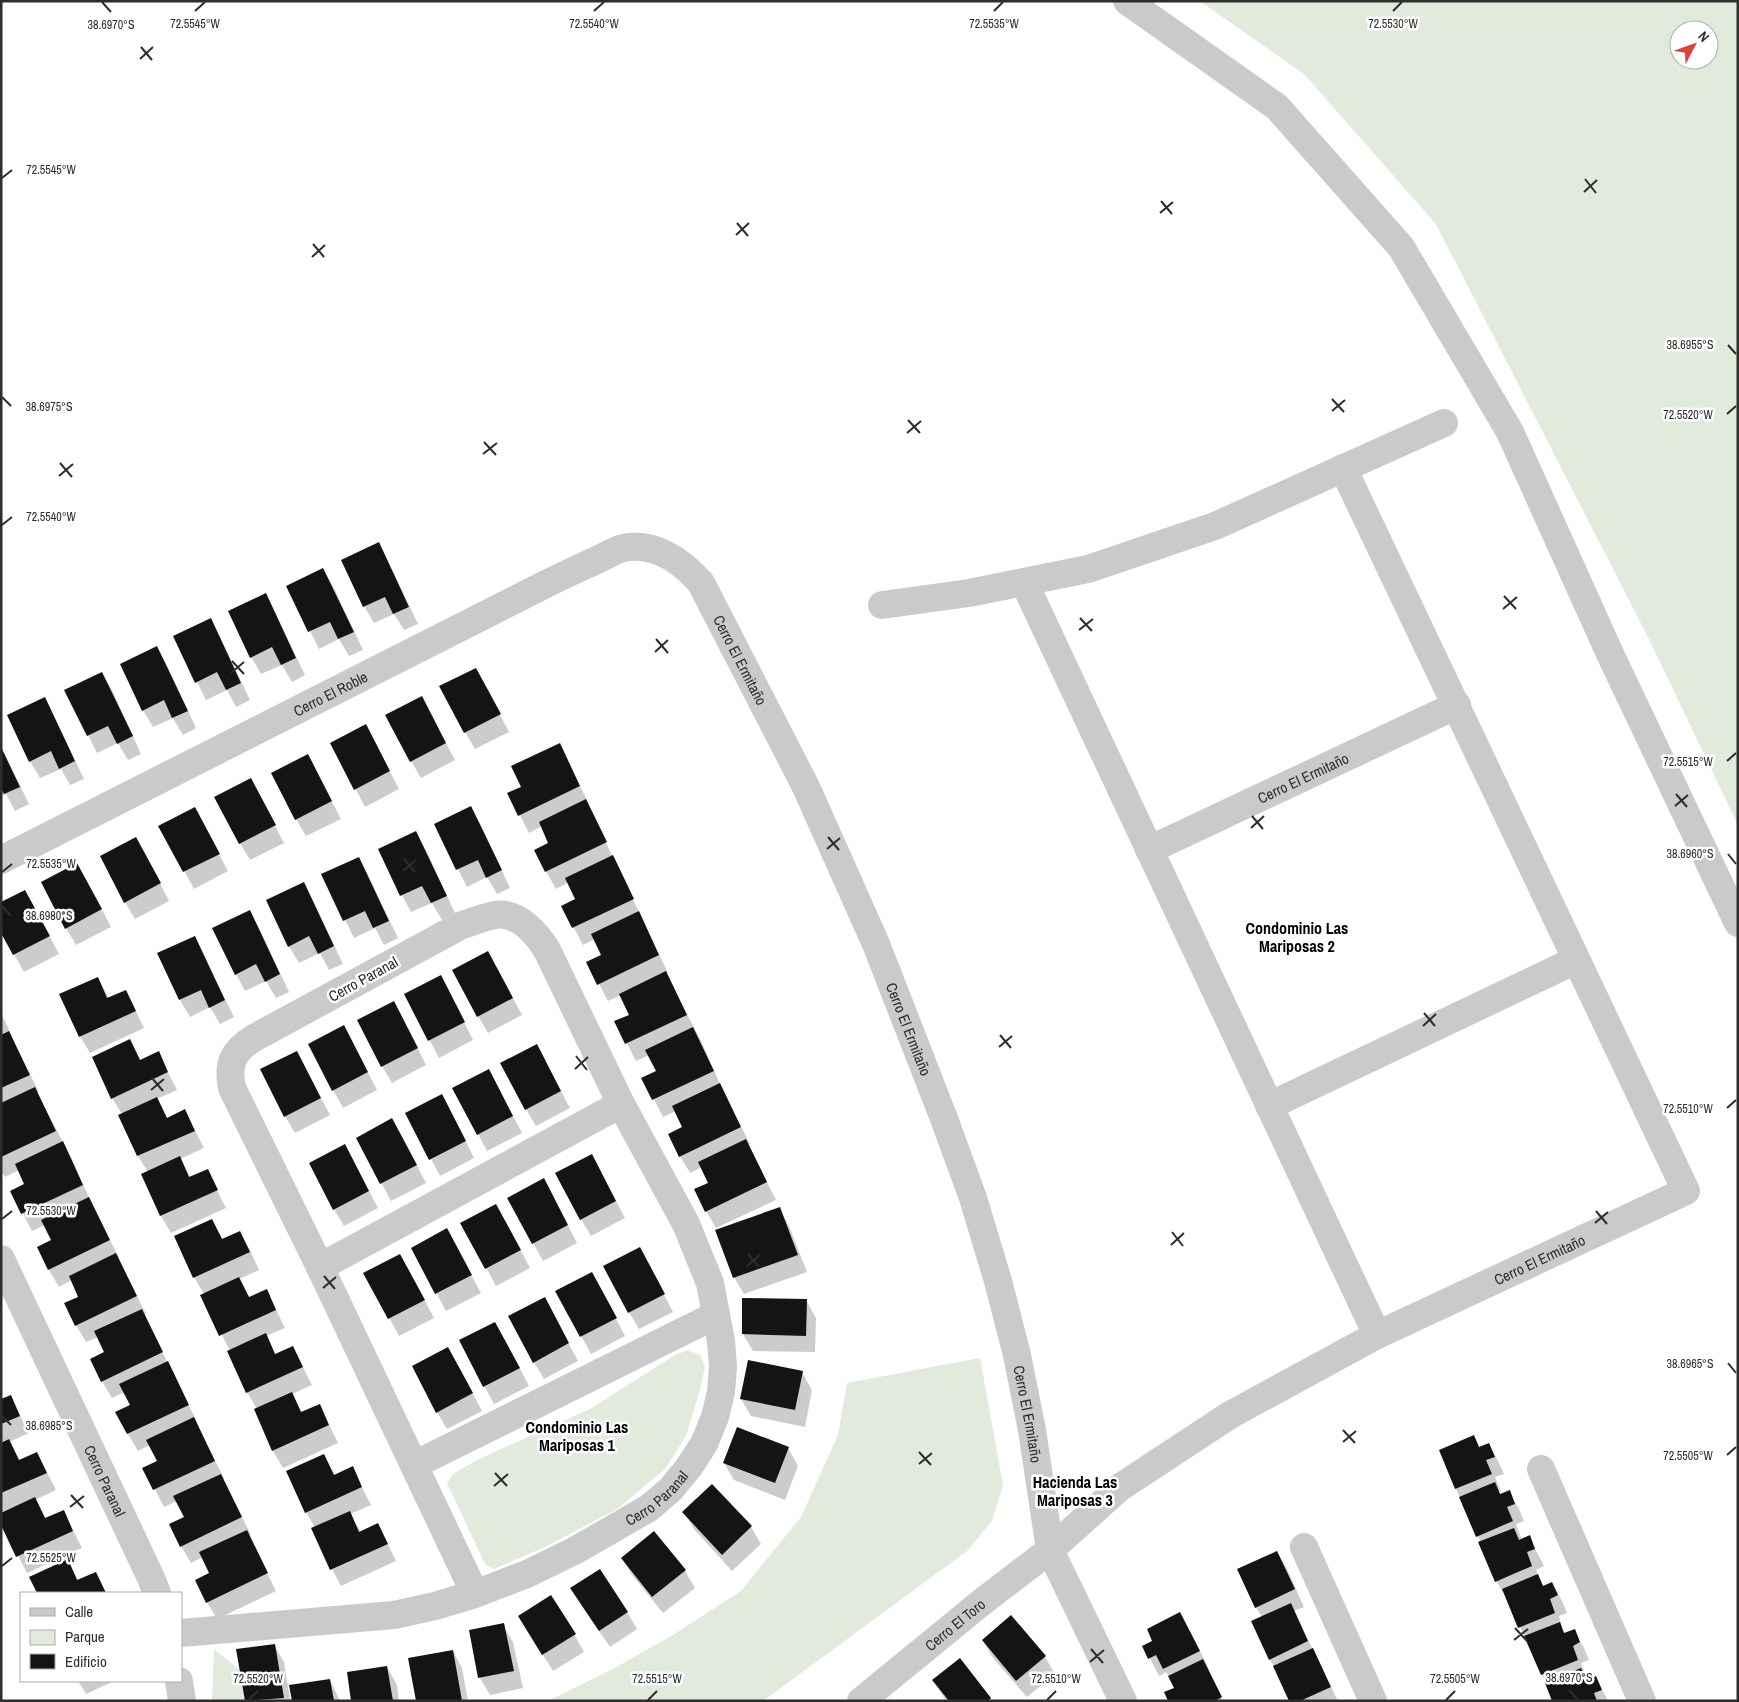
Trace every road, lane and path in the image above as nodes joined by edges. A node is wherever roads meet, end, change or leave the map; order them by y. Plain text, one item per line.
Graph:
1 (1127, 1) edge
2 (1444, 423) dead end
3 (1343, 468) junction
4 (663, 552) joint
5 (1024, 582) junction
6 (882, 605) dead end
7 (1457, 705) junction
8 (1149, 850) junction
9 (1, 860) edge
10 (1738, 923) edge
11 (1576, 960) junction
12 (622, 1104) junction
13 (1269, 1106) junction
14 (1, 1259) edge
15 (320, 1267) junction
16 (716, 1315) junction
17 (1377, 1334) junction
18 (414, 1465) junction
19 (1541, 1470) dead end
20 (1304, 1547) dead end
21 (1050, 1550) junction
22 (156, 1592) edge
23 (475, 1594) junction
24 (182, 1633) edge
25 (179, 1682) edge
26 (182, 1701) edge
27 (861, 1701) edge
28 (1123, 1701) edge
29 (1373, 1701) edge
30 (1642, 1701) edge

1 - 10 street
2 - 3 street
3 - 5 street
3 - 7 street, Cerro El Ermitaño
4 - 9 street, Cerro El Roble
4 - 21 street, Cerro El Ermitaño
5 - 6 street
5 - 8 street
7 - 8 street, Cerro El Ermitaño
7 - 11 street, Cerro El Ermitaño
8 - 13 street
11 - 13 street
11 - 17 street, Cerro El Ermitaño
12 - 15 street
12 - 15 street, Cerro Paranal
12 - 16 street, Cerro Paranal
13 - 17 street
14 - 22 street, Cerro Paranal
15 - 18 street, Cerro Paranal
16 - 18 street
16 - 23 street, Cerro Paranal
17 - 21 street, Cerro El Ermitaño
18 - 23 street, Cerro Paranal
19 - 30 street
20 - 29 street
21 - 27 street, Cerro El Toro
21 - 28 street, Cerro El Ermitaño
23 - 24 street, Cerro Paranal
25 - 26 street

